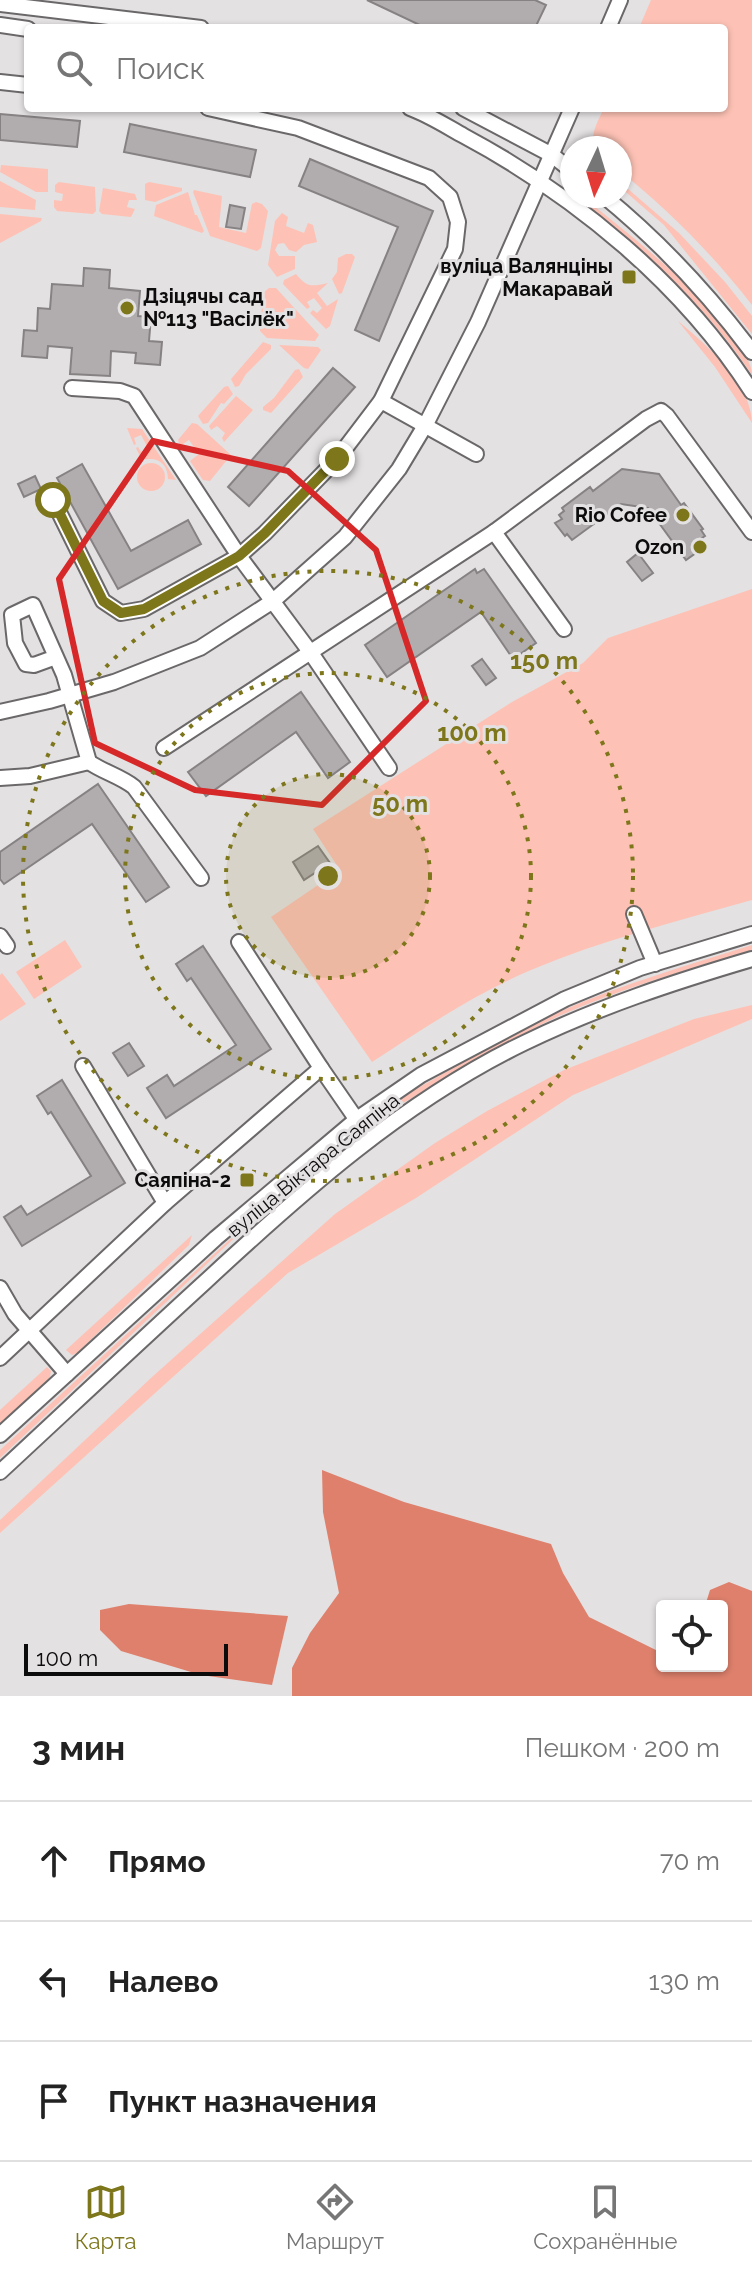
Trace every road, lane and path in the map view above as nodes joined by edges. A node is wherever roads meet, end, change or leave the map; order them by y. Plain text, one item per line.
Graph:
1 (620, 0) edge
2 (0, 4) edge
3 (168, 24) edge
4 (610, 24) edge
5 (0, 25) edge
6 (24, 28) edge
7 (0, 82) edge
8 (24, 85) edge
9 (226, 112) edge
10 (418, 112) edge
11 (471, 112) edge
12 (570, 112) edge
13 (552, 155) junction
14 (560, 161) edge
15 (540, 181) junction
16 (619, 208) edge
17 (752, 352) edge
18 (72, 388) dead end
19 (752, 392) edge
20 (381, 401) junction
21 (426, 424) junction
22 (476, 454) dead end
23 (53, 500) dead end
24 (494, 532) junction
25 (752, 532) edge
26 (239, 556) junction
27 (273, 601) junction
28 (564, 629) dead end
29 (311, 653) junction
30 (56, 657) junction
31 (69, 696) junction
32 (0, 712) edge
33 (164, 748) dead end
34 (89, 762) junction
35 (389, 768) dead end
36 (0, 778) edge
37 (201, 878) dead end
38 (634, 914) dead end
39 (752, 934) edge
40 (239, 942) dead end
41 (752, 959) edge
42 (655, 964) junction
43 (83, 1066) dead end
44 (321, 1068) junction
45 (357, 1119) junction
46 (370, 1139) junction
47 (165, 1203) junction
48 (0, 1288) edge
49 (30, 1330) junction
50 (0, 1358) edge
51 (67, 1374) junction
52 (0, 1435) edge
53 (0, 1472) edge

1 - 4 street
2 - 3 street
5 - 6 street
7 - 8 street
9 - 20 street
10 - 15 street
11 - 13 street
12 - 13 street
13 - 14 street
13 - 15 street
15 - 19 street
15 - 21 street
16 - 17 street
18 - 26 street
20 - 21 street
20 - 26 street
21 - 22 street
21 - 27 street
23 - 26 street
24 - 25 street
24 - 28 street
24 - 29 street
26 - 27 street
27 - 29 street
27 - 31 street
29 - 33 street
29 - 35 street
30 - 30 street
30 - 31 street
31 - 32 street
31 - 34 street
34 - 36 street
34 - 37 street
38 - 42 street
39 - 42 street, вуліца Віктара Саяпіна
40 - 44 street
41 - 46 street, вуліца Віктара Саяпіна
42 - 45 street, вуліца Віктара Саяпіна
43 - 47 street
44 - 45 street
44 - 47 street
45 - 46 street
45 - 51 street, вуліца Віктара Саяпіна
46 - 53 street, вуліца Віктара Саяпіна
47 - 49 street
48 - 49 street
49 - 50 street
49 - 51 street
51 - 52 street, вуліца Віктара Саяпіна

